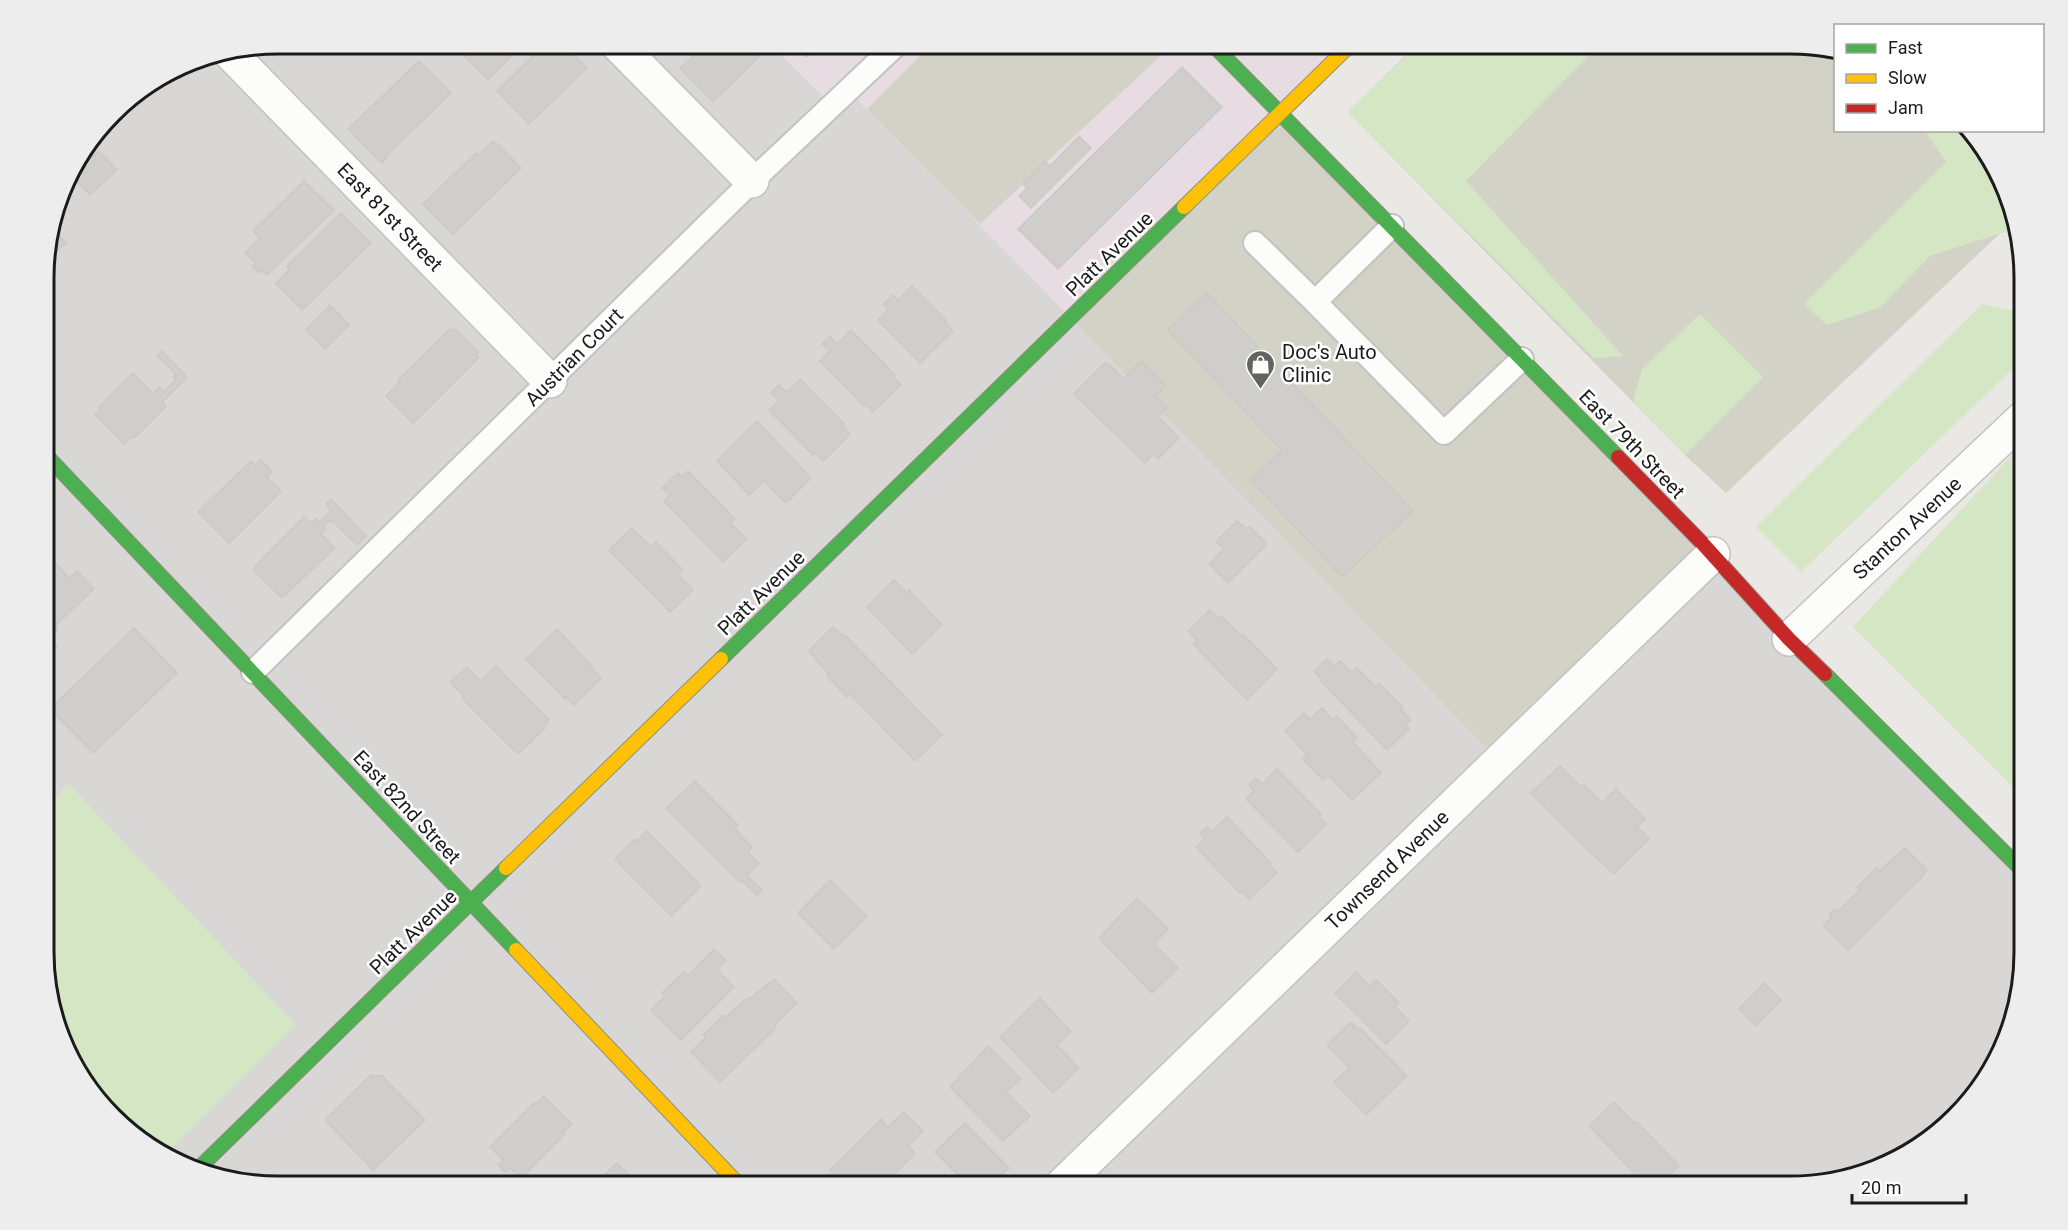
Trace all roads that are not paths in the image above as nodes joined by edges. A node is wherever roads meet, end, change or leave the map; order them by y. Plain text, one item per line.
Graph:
1 (627, 54) edge
2 (886, 54) edge
3 (1222, 54) edge
4 (1341, 54) edge
5 (235, 58) edge
6 (1281, 113) junction
7 (752, 181) junction
8 (1392, 226) junction
9 (1255, 243) dead end
10 (1315, 302) junction
11 (1522, 358) junction
12 (550, 381) junction
13 (2014, 426) edge
14 (54, 463) edge
15 (1713, 554) junction
16 (1789, 639) junction
17 (253, 672) junction
18 (2014, 862) edge
19 (471, 903) junction
20 (204, 1163) edge
21 (730, 1176) edge
22 (1071, 1176) edge

1 - 7 street
2 - 7 lane, Austrian Court
3 - 6 street, East 79th Street
4 - 6 street, Platt Avenue
5 - 12 street, East 81st Street
6 - 8 street, East 79th Street
6 - 19 street, Platt Avenue
7 - 12 lane, Austrian Court
8 - 10 lane
8 - 11 street, East 79th Street
9 - 10 lane
10 - 11 lane
11 - 15 street, East 79th Street
12 - 17 lane, Austrian Court
13 - 16 street, Stanton Avenue
14 - 17 street, East 82nd Street
15 - 16 street, East 79th Street
15 - 22 street, Townsend Avenue
16 - 18 street, East 79th Street
17 - 19 street, East 82nd Street
19 - 20 street, Platt Avenue
19 - 21 street, East 82nd Street

